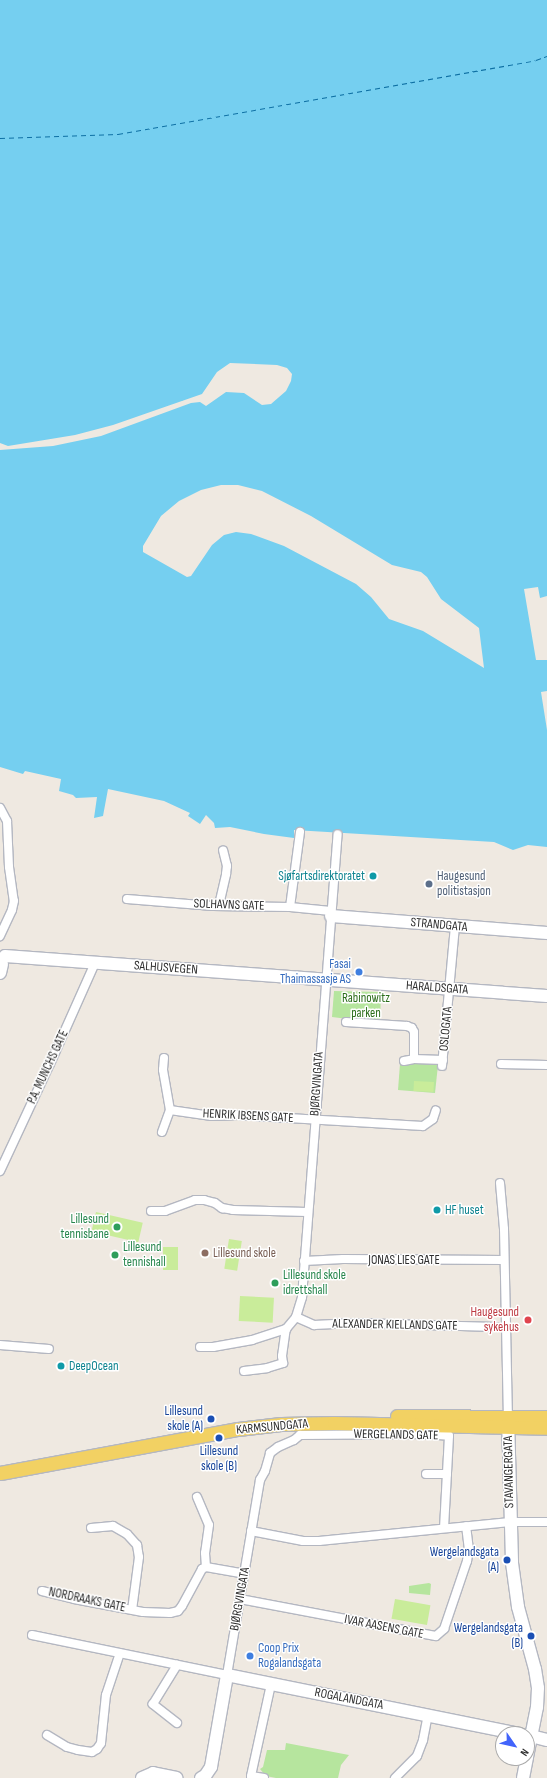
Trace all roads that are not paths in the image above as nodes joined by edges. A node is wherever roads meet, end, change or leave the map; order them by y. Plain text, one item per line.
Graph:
1 (0, 808) edge
2 (300, 832) dead end
3 (338, 834) dead end
4 (223, 850) dead end
5 (127, 899) dead end
6 (219, 905) junction
7 (290, 907) junction
8 (331, 914) junction
9 (455, 926) junction
10 (547, 933) edge
11 (0, 936) edge
12 (1, 961) edge
13 (95, 963) junction
14 (327, 979) junction
15 (450, 989) junction
16 (547, 996) edge
17 (346, 1022) dead end
18 (164, 1058) dead end
19 (414, 1059) junction
20 (404, 1061) dead end
21 (501, 1064) dead end
22 (547, 1065) edge
23 (170, 1110) junction
24 (436, 1110) dead end
25 (315, 1120) junction
26 (162, 1132) dead end
27 (0, 1171) edge
28 (500, 1183) dead end
29 (151, 1211) dead end
30 (308, 1212) junction
31 (504, 1260) junction
32 (304, 1261) junction
33 (296, 1317) junction
34 (496, 1327) dead end
35 (286, 1329) junction
36 (0, 1345) edge
37 (200, 1347) dead end
38 (50, 1349) dead end
39 (244, 1370) dead end
40 (547, 1417) edge
41 (508, 1422) junction
42 (547, 1428) edge
43 (300, 1435) joint
44 (0, 1466) edge
45 (0, 1474) edge
46 (426, 1474) dead end
47 (447, 1474) junction
48 (197, 1496) dead end
49 (510, 1522) junction
50 (547, 1522) edge
51 (466, 1526) junction
52 (91, 1528) dead end
53 (444, 1528) junction
54 (251, 1531) junction
55 (206, 1567) junction
56 (244, 1574) junction
57 (42, 1591) dead end
58 (240, 1599) junction
59 (132, 1610) junction
60 (32, 1635) dead end
61 (120, 1653) junction
62 (177, 1665) junction
63 (227, 1675) junction
64 (271, 1684) junction
65 (428, 1715) junction
66 (177, 1723) dead end
67 (530, 1726) edge
68 (495, 1729) edge
69 (48, 1735) dead end
70 (535, 1737) edge
71 (547, 1740) edge
72 (525, 1766) edge
73 (142, 1778) edge
74 (176, 1778) edge
75 (201, 1778) edge
76 (264, 1778) edge
77 (395, 1778) edge
78 (522, 1778) edge

1 - 11 street
2 - 7 street
3 - 8 street, BJØRGVINGATA
4 - 6 street
5 - 6 street, SOLHAVNS GATE
6 - 7 street, SOLHAVNS GATE
7 - 8 street, SOLHAVNS GATE
8 - 9 street, STRANDGATA
8 - 14 street, BJØRGVINGATA
9 - 10 street, STRANDGATA
9 - 15 street, OSLOGATA
12 - 13 street, SALHUSVEGEN
13 - 14 street, SALHUSVEGEN
13 - 27 street, P.A. MUNCHS GATE
14 - 15 street, HARALDSGATA
14 - 25 street, BJØRGVINGATA
15 - 16 street, HARALDSGATA
15 - 19 street, OSLOGATA
17 - 19 street
18 - 23 street
19 - 20 street
21 - 22 street
23 - 25 street, HENRIK IBSENS GATE
23 - 26 street
24 - 25 street, HENRIK IBSENS GATE
25 - 30 street, BJØRGVINGATA
28 - 31 street, STAVANGERGATA
29 - 30 street
30 - 32 street, BJØRGVINGATA
31 - 32 street, JONAS LIES GATE
31 - 41 street, STAVANGERGATA
32 - 33 street, BJØRGVINGATA
33 - 34 street, ALEXANDER KIELLANDS GATE
33 - 35 street, BJØRGVINGATA
35 - 37 street
35 - 39 street
36 - 38 street
40 - 41 main road, KARMSUNDGATA
41 - 42 main road, KARMSUNDGATA
41 - 44 main road, KARMSUNDGATA
41 - 45 main road, KARMSUNDGATA
41 - 49 street, STAVANGERGATA
43 - 47 street, WERGELANDS GATE
43 - 54 street, BJØRGVINGATA
46 - 47 street
47 - 53 street, WERGELANDS GATE
48 - 55 street
49 - 50 street
49 - 51 street
49 - 67 street, STAVANGERGATA
51 - 53 street
51 - 58 street, IVAR AASENS GATE
52 - 59 street, NORDRAAKS GATE
53 - 54 street
54 - 56 street, BJØRGVINGATA
55 - 56 street
55 - 59 street, NORDRAAKS GATE
56 - 58 street, BJØRGVINGATA
57 - 59 street, NORDRAAKS GATE
58 - 63 street, BJØRGVINGATA
60 - 61 street, ROGALANDGATA
61 - 62 street, ROGALANDGATA
61 - 69 street
62 - 63 street, ROGALANDGATA
62 - 66 street
63 - 64 street, ROGALANDGATA
63 - 75 street, BJØRGVINGATA
64 - 65 street, ROGALANDGATA
64 - 76 street
65 - 68 street, ROGALANDGATA
65 - 77 street
70 - 71 street, ROGALANDGATA
72 - 78 street, STAVANGERGATA
73 - 74 street

